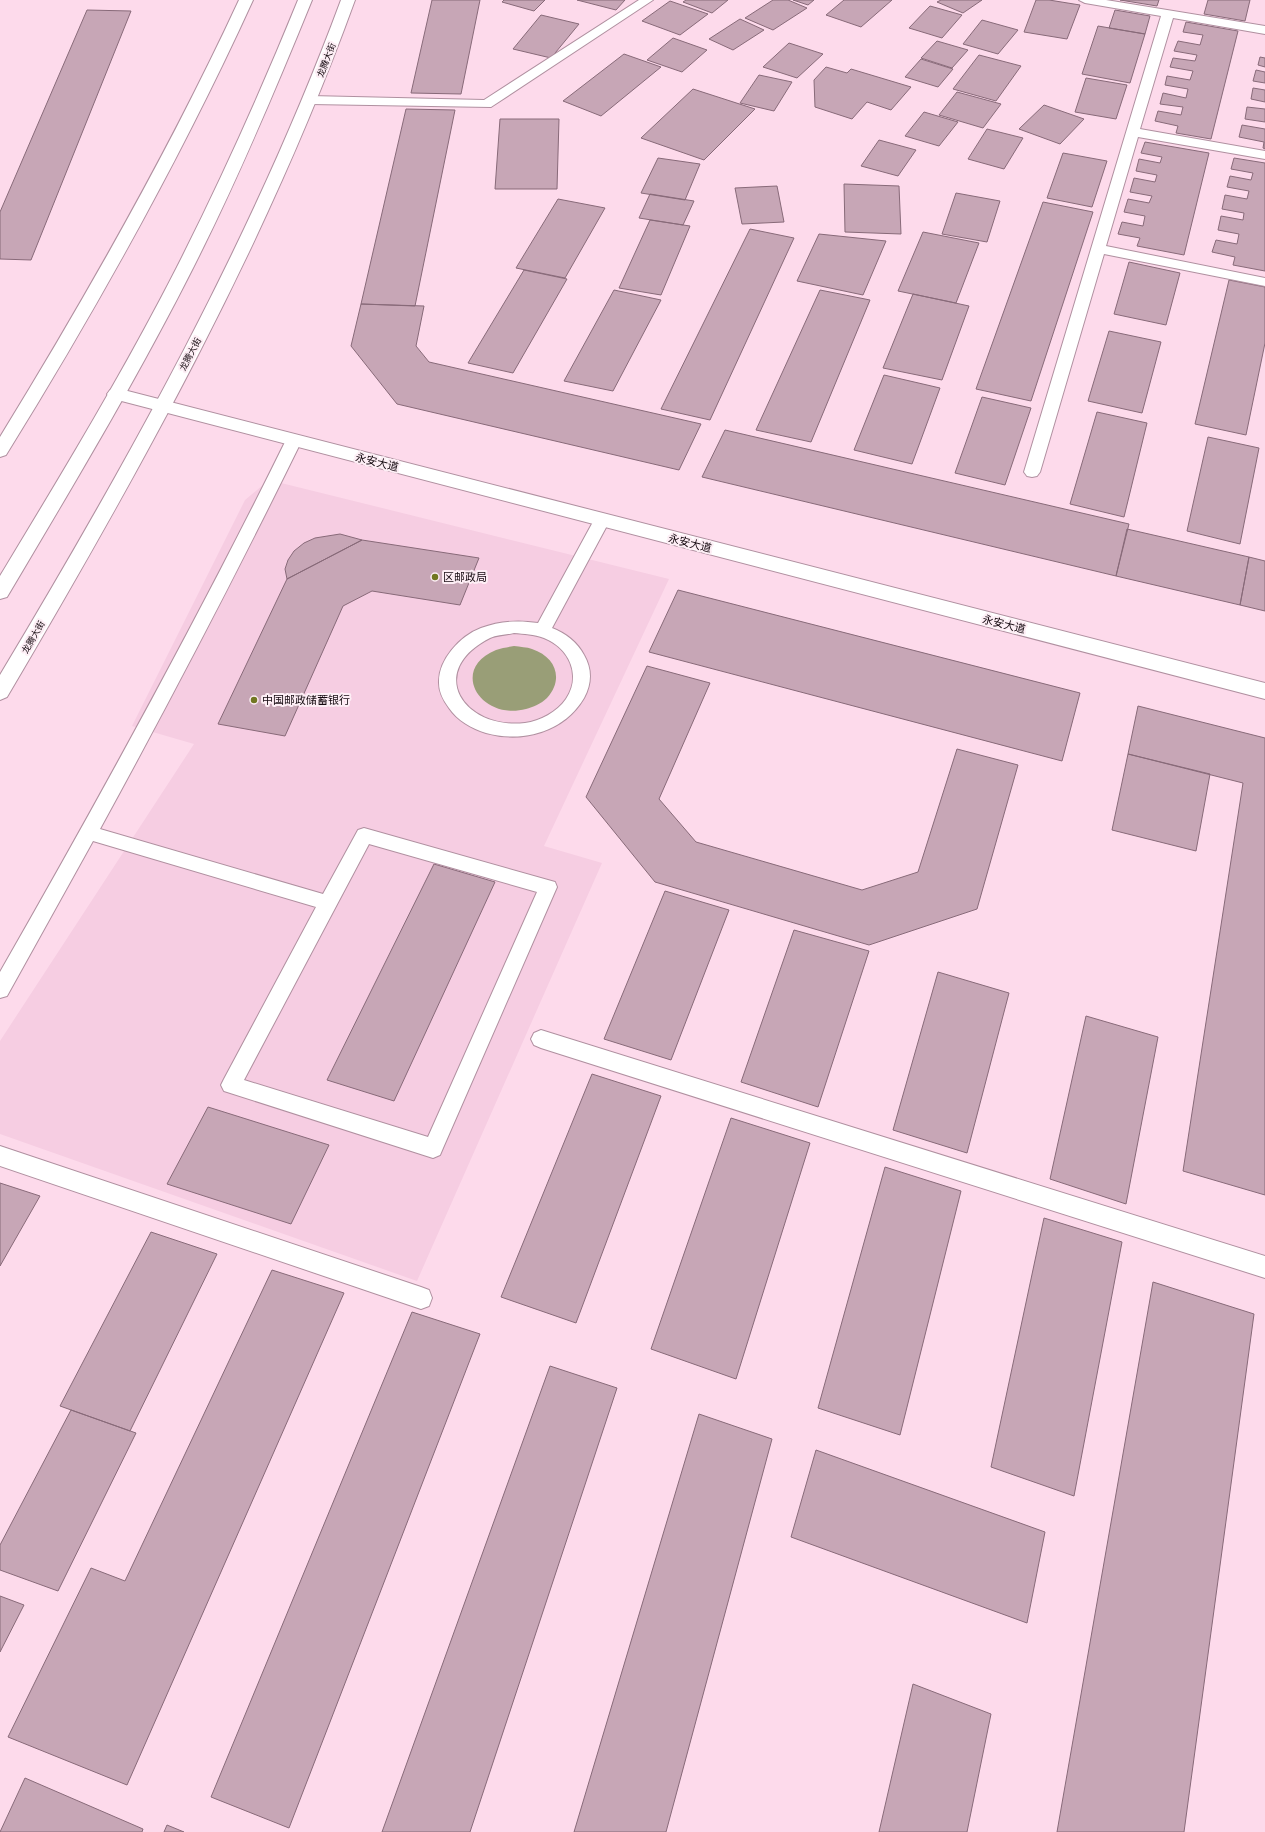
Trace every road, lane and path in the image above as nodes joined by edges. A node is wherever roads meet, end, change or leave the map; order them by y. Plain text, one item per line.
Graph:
1 (246, 0) edge
2 (305, 0) edge
3 (348, 0) edge
4 (647, 0) edge
5 (1084, 0) edge
6 (1168, 14) junction
7 (1265, 30) edge
8 (310, 100) junction
9 (1134, 132) junction
10 (1265, 155) edge
11 (1099, 249) junction
12 (1265, 282) edge
13 (116, 394) junction
14 (162, 407) junction
15 (294, 440) junction
16 (0, 451) edge
17 (1032, 472) dead end
18 (602, 520) junction
19 (0, 592) edge
20 (542, 631) junction
21 (1265, 691) edge
22 (0, 692) edge
23 (90, 833) junction
24 (328, 903) junction
25 (0, 990) edge
26 (541, 1039) dead end
27 (0, 1156) edge
28 (1265, 1267) edge
29 (421, 1298) dead end

1 - 16 main road
2 - 13 main road
3 - 8 main road, 龙腾大街
4 - 8 lane
5 - 6 lane
6 - 7 lane
6 - 9 lane
8 - 14 main road, 龙腾大街
9 - 10 lane
9 - 11 lane
11 - 12 lane
11 - 17 lane
13 - 14 main road, 永安大道
13 - 19 main road
14 - 15 main road, 永安大道
14 - 22 main road, 龙腾大街
15 - 18 main road, 永安大道
15 - 23 lane
18 - 20 lane
18 - 21 main road, 永安大道
20 - 20 lane
23 - 24 lane
23 - 25 lane
24 - 24 lane
26 - 28 lane
27 - 29 lane

